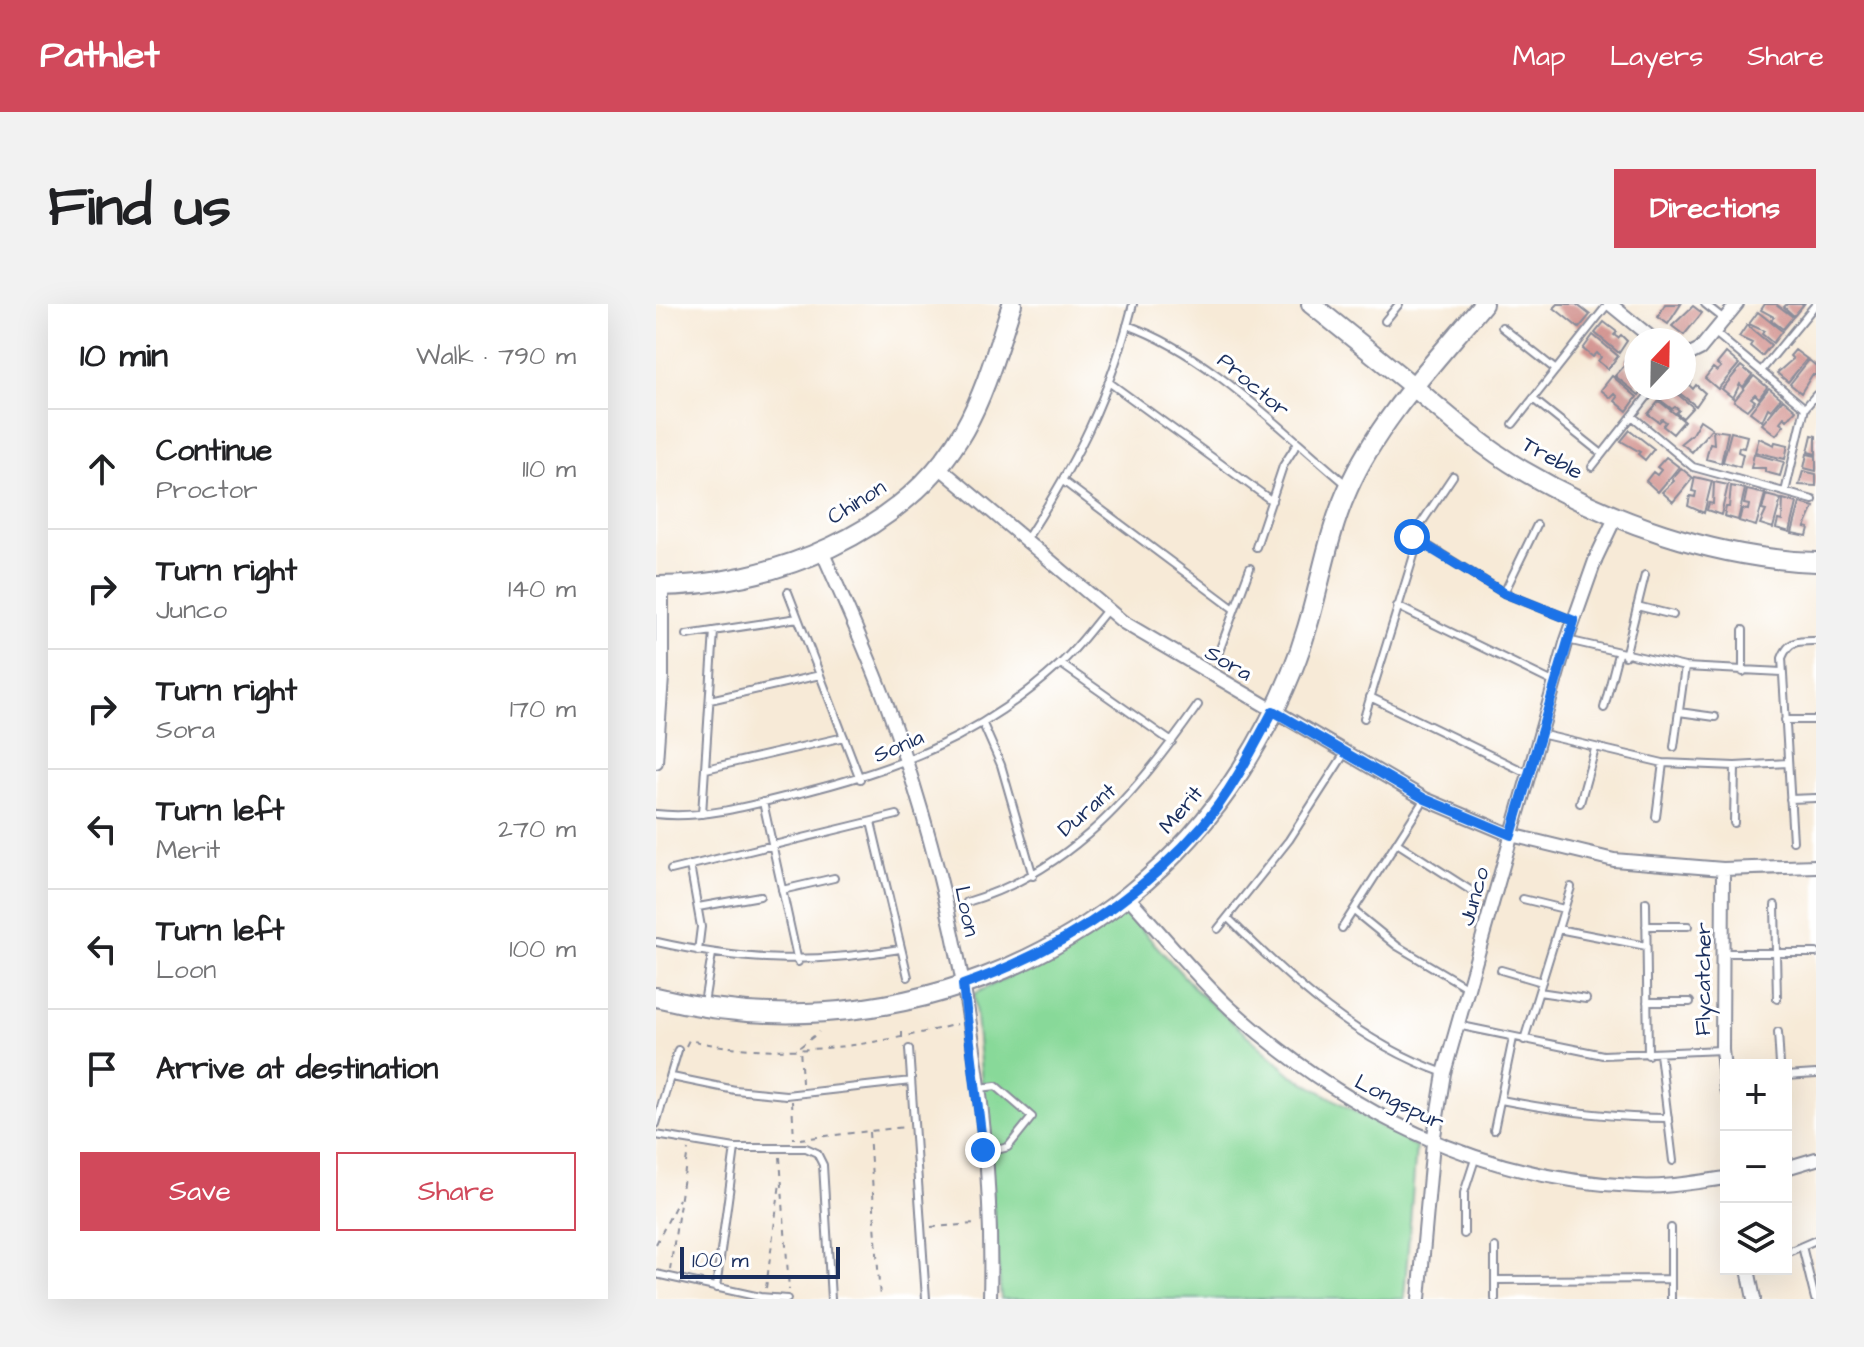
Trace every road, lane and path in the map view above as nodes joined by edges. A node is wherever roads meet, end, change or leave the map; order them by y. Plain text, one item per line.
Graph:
1 (1012, 304) edge
2 (1133, 304) edge
3 (1311, 304) edge
4 (1399, 304) edge
5 (1483, 304) edge
6 (1609, 304) edge
7 (1705, 304) edge
8 (1737, 304) edge
9 (1816, 304) edge
10 (1724, 319) junction
11 (1385, 321) dead end
12 (1127, 325) junction
13 (1502, 327) dead end
14 (1639, 328) edge
15 (1714, 332) junction
16 (1696, 351) edge
17 (1556, 370) junction
18 (1761, 371) junction
19 (1110, 383) junction
20 (1414, 387) junction
21 (1816, 395) edge
22 (1533, 399) junction
23 (1645, 400) edge
24 (1805, 408) junction
25 (1632, 416) junction
26 (1513, 424) dead end
27 (1297, 444) junction
28 (1602, 454) junction
29 (939, 467) junction
30 (1592, 467) dead end
31 (1453, 476) dead end
32 (1063, 481) junction
33 (1349, 487) junction
34 (1785, 492) junction
35 (1813, 500) dead end
36 (1272, 501) junction
37 (1616, 516) junction
38 (1537, 525) dead end
39 (1404, 531) dead end
40 (1415, 539) junction
41 (1026, 540) junction
42 (1256, 547) dead end
43 (822, 551) junction
44 (1816, 562) edge
45 (1250, 568) dead end
46 (1645, 575) dead end
47 (659, 586) edge
48 (788, 592) dead end
49 (1504, 593) junction
50 (1397, 606) junction
51 (1637, 606) junction
52 (1234, 609) junction
53 (1107, 610) junction
54 (1673, 615) dead end
55 (798, 618) junction
56 (1574, 621) junction
57 (1743, 630) dead end
58 (714, 631) junction
59 (687, 635) dead end
60 (1567, 640) junction
61 (1816, 641) edge
62 (1622, 655) junction
63 (1217, 657) dead end
64 (1061, 664) junction
65 (1685, 667) junction
66 (1743, 672) junction
67 (1782, 672) junction
68 (820, 675) junction
69 (1555, 683) junction
70 (1370, 697) junction
71 (710, 700) junction
72 (1198, 705) dead end
73 (1604, 708) dead end
74 (1273, 711) junction
75 (1679, 712) junction
76 (1715, 717) dead end
77 (1364, 718) dead end
78 (1785, 720) junction
79 (1816, 720) edge
80 (983, 724) junction
81 (1540, 734) junction
82 (844, 737) junction
83 (1172, 742) junction
84 (1674, 747) dead end
85 (1595, 749) junction
86 (1345, 753) junction
87 (656, 762) edge
88 (906, 763) junction
89 (1663, 763) junction
90 (1788, 763) junction
91 (1735, 766) junction
92 (706, 769) junction
93 (1529, 774) junction
94 (860, 779) junction
95 (1816, 798) edge
96 (1425, 799) junction
97 (1790, 799) junction
98 (763, 802) junction
99 (1580, 803) dead end
100 (656, 814) edge
101 (702, 814) junction
102 (897, 815) dead end
103 (1656, 817) dead end
104 (871, 822) junction
105 (1734, 823) dead end
106 (1511, 835) junction
107 (1793, 841) dead end
108 (1397, 843) junction
109 (772, 845) junction
110 (690, 865) junction
111 (1816, 866) edge
112 (1723, 869) junction
113 (671, 870) dead end
114 (1033, 876) junction
115 (834, 878) dead end
116 (1571, 887) dead end
117 (782, 890) junction
118 (1470, 890) dead end
119 (760, 896) dead end
120 (1128, 897) junction
121 (1523, 899) dead end
122 (967, 902) dead end
123 (1646, 902) dead end
124 (1775, 905) dead end
125 (698, 907) junction
126 (1564, 909) junction
127 (1354, 911) junction
128 (1228, 918) junction
129 (1646, 926) junction
130 (1688, 926) dead end
131 (1342, 928) dead end
132 (1218, 929) dead end
133 (1558, 929) junction
134 (657, 942) edge
135 (1646, 946) junction
136 (900, 949) junction
137 (698, 951) junction
138 (1720, 953) junction
139 (1775, 953) junction
140 (1816, 953) edge
141 (712, 954) junction
142 (798, 962) junction
143 (1501, 970) dead end
144 (908, 977) dead end
145 (1542, 982) junction
146 (963, 985) junction
147 (1468, 988) junction
148 (1539, 992) junction
149 (656, 997) edge
150 (1586, 999) dead end
151 (1777, 999) dead end
152 (1647, 1002) junction
153 (1690, 1002) dead end
154 (704, 1007) junction
155 (969, 1021) junction
156 (1457, 1025) junction
157 (819, 1032) dead end
158 (1778, 1032) dead end
159 (1513, 1038) junction
160 (1524, 1040) junction
161 (800, 1049) junction
162 (909, 1049) dead end
163 (678, 1050) joint
164 (1722, 1050) junction
165 (1660, 1054) junction
166 (1648, 1055) junction
167 (1723, 1059) edge
168 (1780, 1059) edge
169 (1444, 1073) junction
170 (1816, 1074) edge
171 (1792, 1076) edge
172 (672, 1077) junction
173 (911, 1081) junction
174 (977, 1089) junction
175 (802, 1093) junction
176 (792, 1094) junction
177 (1501, 1100) junction
178 (1668, 1118) junction
179 (656, 1124) edge
180 (914, 1125) junction
181 (1494, 1130) dead end
182 (869, 1132) junction
183 (656, 1135) edge
184 (794, 1139) junction
185 (689, 1140) junction
186 (1433, 1142) junction
187 (735, 1148) junction
188 (779, 1148) junction
189 (795, 1148) junction
190 (983, 1154) junction
191 (1476, 1156) junction
192 (1816, 1159) edge
193 (1673, 1161) dead end
194 (1792, 1166) edge
195 (781, 1177) junction
196 (1720, 1179) edge
197 (681, 1194) junction
198 (987, 1223) junction
199 (921, 1228) junction
200 (1671, 1228) dead end
201 (1464, 1234) dead end
202 (1816, 1240) edge
203 (656, 1244) edge
204 (1802, 1246) junction
205 (1495, 1247) dead end
206 (1792, 1250) edge
207 (656, 1274) edge
208 (1750, 1275) edge
209 (669, 1277) junction
210 (1671, 1279) junction
211 (1495, 1280) junction
212 (716, 1288) junction
213 (765, 1297) edge
214 (788, 1299) edge
215 (831, 1299) edge
216 (880, 1299) edge
217 (926, 1299) edge
218 (990, 1299) edge
219 (1419, 1299) edge
220 (1495, 1299) edge
221 (1671, 1299) edge
222 (1754, 1299) edge
223 (1815, 1299) edge

1 - 29 street, Chinon
2 - 12 lane
3 - 20 street, Treble
4 - 11 lane
5 - 20 street, Merit
6 - 14 street
6 - 17 lane
7 - 10 lane
8 - 10 street
9 - 18 lane
10 - 15 street
12 - 19 lane
12 - 27 lane, Proctor
13 - 17 lane
15 - 16 street
15 - 18 lane
17 - 22 lane
18 - 24 lane
19 - 32 lane
19 - 36 lane
20 - 33 street, Merit
20 - 37 street, Treble
21 - 24 lane
22 - 26 lane
22 - 28 lane
23 - 25 lane
24 - 34 lane
25 - 28 lane
25 - 34 lane
27 - 33 lane, Proctor
27 - 36 lane
28 - 30 lane
29 - 41 street, Sora
29 - 43 street, Chinon
31 - 40 lane
32 - 41 lane
32 - 52 lane
33 - 74 street, Merit
34 - 35 lane
36 - 42 lane
37 - 44 street, Treble
37 - 56 street, Junco
38 - 49 lane
39 - 40 lane
40 - 49 lane
40 - 50 lane
41 - 53 street, Sora
43 - 47 street, Chinon
43 - 88 street, Loon
45 - 52 lane
46 - 51 lane
47 - 87 street
48 - 55 lane
49 - 56 lane
50 - 69 lane
50 - 70 lane
51 - 54 lane
51 - 62 lane
52 - 63 lane
53 - 64 lane, Sonia
53 - 74 street, Sora
55 - 58 lane
55 - 68 lane
56 - 60 street, Junco
57 - 66 lane
58 - 59 lane
58 - 71 lane
60 - 62 lane
60 - 69 street, Junco
61 - 67 lane
62 - 65 lane
62 - 73 lane
64 - 80 lane, Sonia
64 - 83 lane
65 - 66 lane
65 - 75 lane
66 - 67 lane
67 - 78 lane
68 - 71 lane
68 - 82 lane
69 - 81 street, Junco
70 - 77 lane
70 - 93 lane
71 - 92 lane
72 - 83 lane, Durant
74 - 86 street, Sora
74 - 120 street, Merit
75 - 76 lane
75 - 84 lane
78 - 79 lane
78 - 90 lane
80 - 88 lane, Sonia
80 - 114 lane
81 - 85 lane
81 - 93 street, Junco
82 - 92 lane
82 - 94 lane
83 - 114 lane, Durant
85 - 89 lane
85 - 99 lane
86 - 96 street, Sora
86 - 128 lane
88 - 94 lane, Sonia
88 - 146 street, Loon
89 - 91 lane
89 - 103 lane
90 - 91 lane
90 - 97 lane
91 - 105 lane
92 - 101 lane
93 - 106 street, Junco
94 - 98 lane, Sonia
95 - 97 lane
96 - 106 street, Sora
96 - 108 lane
97 - 107 lane
98 - 101 lane, Sonia
98 - 109 lane
100 - 101 lane, Sonia
102 - 104 lane
104 - 109 lane
104 - 136 lane
106 - 112 street, Sora
106 - 147 street, Junco
108 - 118 lane
108 - 127 lane
109 - 110 lane
109 - 117 lane
110 - 113 lane
110 - 125 lane
111 - 112 street, Sora
112 - 138 street, Flycatcher
114 - 122 lane, Durant
115 - 117 lane
116 - 126 lane
117 - 142 lane
119 - 125 lane
120 - 146 street, Merit
120 - 186 street, Longspur
121 - 126 lane
123 - 129 lane
124 - 139 lane
125 - 137 lane
126 - 133 lane
127 - 131 lane
127 - 147 lane
128 - 132 lane
128 - 169 lane
129 - 130 lane
129 - 135 lane
133 - 135 lane
133 - 145 lane
134 - 137 lane
135 - 152 lane
136 - 142 lane
136 - 144 lane
137 - 141 lane
138 - 139 lane
138 - 164 street, Flycatcher
139 - 140 lane
139 - 151 lane
141 - 142 lane
141 - 154 lane
143 - 145 lane
145 - 148 lane
146 - 154 street, Merit
146 - 155 street, Loon
147 - 156 street, Junco
148 - 150 lane
148 - 160 lane
149 - 154 street, Merit
152 - 153 lane
152 - 166 lane
155 - 161 path
155 - 174 street, Loon
156 - 159 lane
156 - 169 street, Junco
157 - 161 path
158 - 168 lane
159 - 160 lane
159 - 177 lane
160 - 166 lane
161 - 163 path
161 - 175 path
162 - 173 lane
163 - 172 lane
164 - 165 lane
164 - 167 street, Flycatcher
165 - 166 lane
165 - 178 lane
169 - 186 street, Junco
170 - 171 lane
172 - 176 lane
172 - 179 lane
173 - 175 lane
173 - 180 lane
174 - 190 street, Loon
174 - 190 lane
175 - 176 lane
176 - 184 path
177 - 178 lane
177 - 181 lane
178 - 193 lane
180 - 182 path
180 - 199 lane
182 - 184 path
182 - 216 path
183 - 185 lane
184 - 189 path
185 - 187 lane
185 - 197 path
186 - 191 street, Longspur
186 - 219 street, Junco
187 - 188 lane
187 - 212 lane
188 - 189 lane
188 - 195 path
189 - 215 lane
190 - 198 street, Loon
191 - 196 street, Longspur
191 - 201 lane
192 - 194 street
195 - 213 path
195 - 214 path
197 - 203 path
197 - 209 path
198 - 199 path
198 - 218 street, Loon
199 - 217 lane
200 - 210 lane
202 - 204 lane
204 - 206 lane
204 - 223 lane
205 - 211 lane
207 - 209 lane
208 - 222 street
209 - 212 lane
210 - 211 lane
210 - 221 lane
211 - 220 lane
212 - 213 lane
213 - 214 lane

